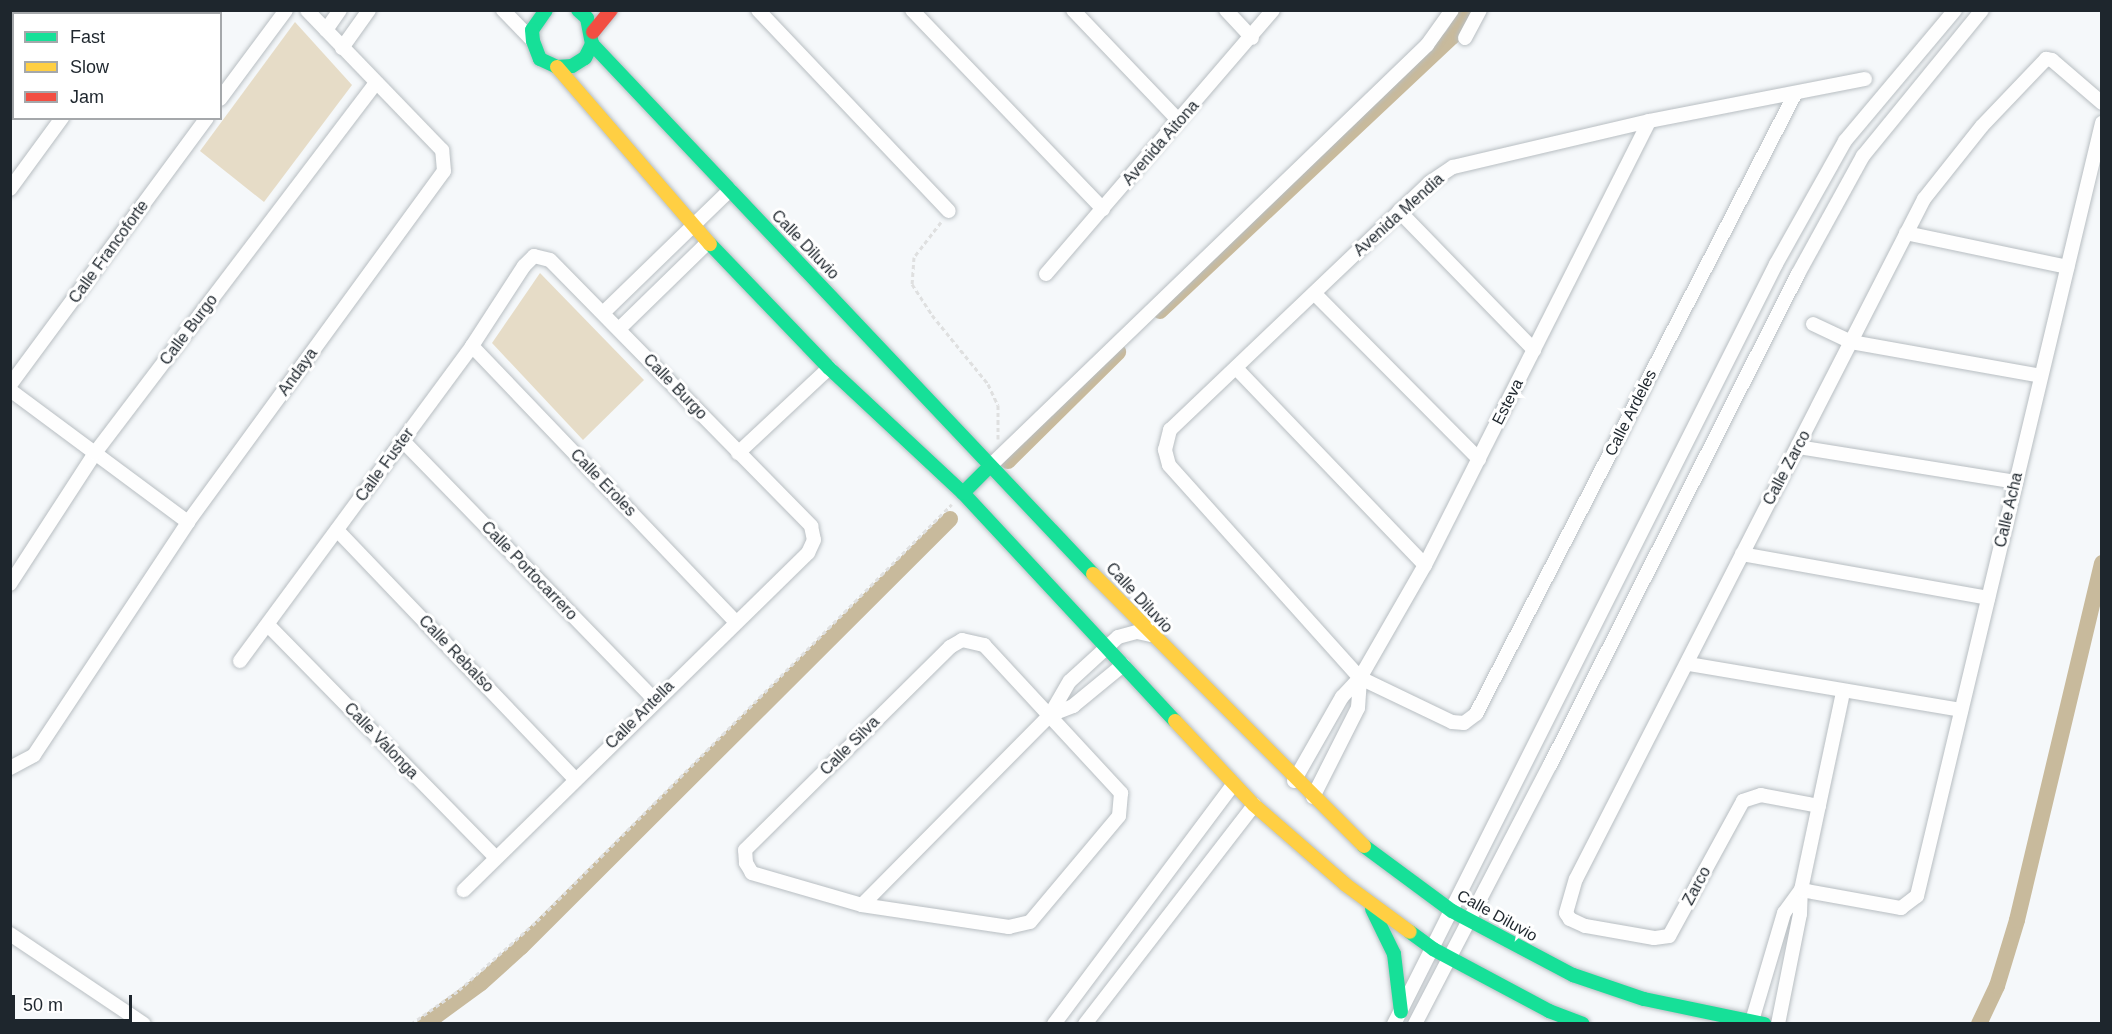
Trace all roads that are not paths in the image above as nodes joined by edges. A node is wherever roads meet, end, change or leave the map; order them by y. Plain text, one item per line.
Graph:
1 (286, 10) edge
2 (307, 10) edge
3 (340, 10) edge
4 (369, 10) edge
5 (503, 10) edge
6 (546, 10) edge
7 (578, 10) edge
8 (611, 10) edge
9 (758, 10) edge
10 (912, 10) edge
11 (1073, 10) edge
12 (1226, 10) edge
13 (1273, 10) edge
14 (1452, 10) edge
15 (1480, 10) edge
16 (1955, 10) edge
17 (1982, 10) edge
18 (326, 30) junction
19 (593, 38) junction
20 (1252, 38) junction
21 (1466, 38) dead end
22 (533, 41) junction
23 (342, 48) junction
24 (557, 68) junction
25 (1865, 79) dead end
26 (376, 83) junction
27 (1795, 94) junction
28 (222, 96) edge
29 (2102, 103) edge
30 (61, 120) edge
31 (206, 120) edge
32 (1179, 121) junction
33 (1649, 121) junction
34 (2102, 123) edge
35 (10, 189) edge
36 (730, 190) junction
37 (1103, 209) junction
38 (949, 211) road end
39 (1399, 212) junction
40 (692, 225) junction
41 (1906, 233) junction
42 (708, 242) junction
43 (524, 266) joint
44 (2067, 267) junction
45 (1046, 274) dead end
46 (1315, 294) junction
47 (603, 313) junction
48 (1813, 324) dead end
49 (619, 328) junction
50 (1851, 342) junction
51 (472, 346) junction
52 (1534, 350) junction
53 (829, 368) junction
54 (1236, 368) junction
55 (2041, 376) junction
56 (10, 385) edge
57 (10, 390) edge
58 (403, 441) junction
59 (1798, 447) junction
60 (95, 453) junction
61 (738, 453) junction
62 (1479, 459) junction
63 (990, 465) junction
64 (2016, 482) junction
65 (963, 493) junction
66 (188, 522) junction
67 (337, 530) junction
68 (814, 540) joint
69 (1742, 554) junction
70 (1425, 565) junction
71 (10, 584) edge
72 (1988, 598) junction
73 (735, 621) junction
74 (268, 625) junction
75 (1151, 635) junction
76 (1108, 646) junction
77 (240, 661) dead end
78 (1689, 664) junction
79 (1123, 665) junction
80 (1360, 678) junction
81 (1843, 692) junction
82 (655, 700) junction
83 (1961, 710) junction
84 (1050, 715) junction
85 (10, 768) edge
86 (575, 779) junction
87 (1294, 782) junction
88 (1233, 784) junction
89 (1313, 797) junction
90 (1254, 805) junction
91 (1819, 806) junction
92 (495, 858) junction
93 (464, 890) dead end
94 (1801, 890) junction
95 (1368, 902) junction
96 (862, 905) junction
97 (1566, 905) joint
98 (1452, 912) junction
99 (1470, 922) junction
100 (10, 934) edge
101 (1433, 948) junction
102 (1450, 959) junction
103 (1398, 1018) edge
104 (1758, 1022) edge
105 (144, 1023) edge
106 (1054, 1023) edge
107 (1085, 1023) edge
108 (1415, 1023) edge
109 (1582, 1023) edge
110 (1778, 1023) edge

1 - 28 street
2 - 18 street, Andaya
3 - 18 street
4 - 23 street
5 - 22 street
6 - 22 street
7 - 19 street, Calle Diluvio
8 - 19 street
9 - 38 street
10 - 37 street
11 - 32 street
12 - 20 street
13 - 20 street, Avenida Aitona
14 - 63 street
15 - 21 street
16 - 98 street
17 - 99 street
18 - 23 street, Andaya
19 - 24 street
19 - 36 street, Calle Diluvio
20 - 32 street, Avenida Aitona
22 - 24 street
23 - 26 street, Andaya
24 - 40 street
25 - 27 street, Avenida Mendia
26 - 60 street, Calle Burgo
26 - 66 street, Andaya
27 - 33 street, Avenida Mendia
27 - 80 street, Calle Ardeles
29 - 41 street, Calle Zarco
30 - 35 street
31 - 56 street, Calle Francoforte
32 - 37 street, Avenida Aitona
33 - 39 street, Avenida Mendia
33 - 52 street, Esteva
34 - 44 street, Calle Acha
36 - 40 street
36 - 63 street, Calle Diluvio
37 - 45 street, Avenida Aitona
39 - 46 street, Avenida Mendia
39 - 52 street
40 - 42 street
40 - 47 street
41 - 44 street
41 - 50 street, Calle Zarco
42 - 49 street
42 - 53 street
43 - 47 street, Calle Burgo
43 - 51 street, Calle Fuster
44 - 55 street, Calle Acha
46 - 54 street, Avenida Mendia
46 - 62 street
47 - 49 street, Calle Burgo
48 - 50 street
49 - 61 street, Calle Burgo
50 - 55 street
50 - 59 street, Calle Zarco
51 - 58 street, Calle Fuster
51 - 73 street, Calle Eroles
52 - 62 street, Esteva
53 - 61 street
53 - 65 street
54 - 70 street
54 - 80 street, Avenida Mendia
55 - 64 street, Calle Acha
57 - 60 street
58 - 67 street, Calle Fuster
58 - 82 street, Calle Portocarrero
59 - 64 street
59 - 69 street, Calle Zarco
60 - 66 street
60 - 71 street, Calle Burgo
61 - 68 street, Calle Burgo
62 - 70 street, Esteva
63 - 65 street
63 - 75 street, Calle Diluvio
64 - 72 street, Calle Acha
65 - 76 street
66 - 85 street, Andaya
67 - 74 street, Calle Fuster
67 - 86 street, Calle Rebalso
68 - 73 street, Calle Antella
69 - 72 street
69 - 78 street, Calle Zarco
70 - 80 street, Esteva
72 - 83 street, Calle Acha
73 - 82 street, Calle Antella
74 - 77 street, Calle Fuster
74 - 92 street, Calle Valonga
75 - 76 street
75 - 87 street, Calle Diluvio
76 - 79 street
76 - 84 street
78 - 81 street
78 - 97 street, Calle Zarco
79 - 84 street
79 - 88 street
80 - 87 street, Esteva
80 - 89 street, Esteva
81 - 83 street
81 - 91 street
82 - 86 street, Calle Antella
83 - 94 street, Calle Acha
84 - 96 street
84 - 96 street
84 - 96 street, Calle Silva
86 - 92 street, Calle Antella
87 - 89 street, Calle Diluvio
88 - 90 street
88 - 106 street
89 - 98 street, Calle Diluvio
90 - 95 street
90 - 107 street
91 - 94 street
91 - 97 street, Zarco
92 - 93 street, Calle Antella
94 - 104 street
94 - 110 street
95 - 101 street
95 - 103 street
98 - 99 street, Calle Diluvio
98 - 101 street
99 - 102 street
99 - 104 street, Calle Diluvio
100 - 105 street
101 - 102 street
101 - 103 street
102 - 108 street
102 - 109 street

